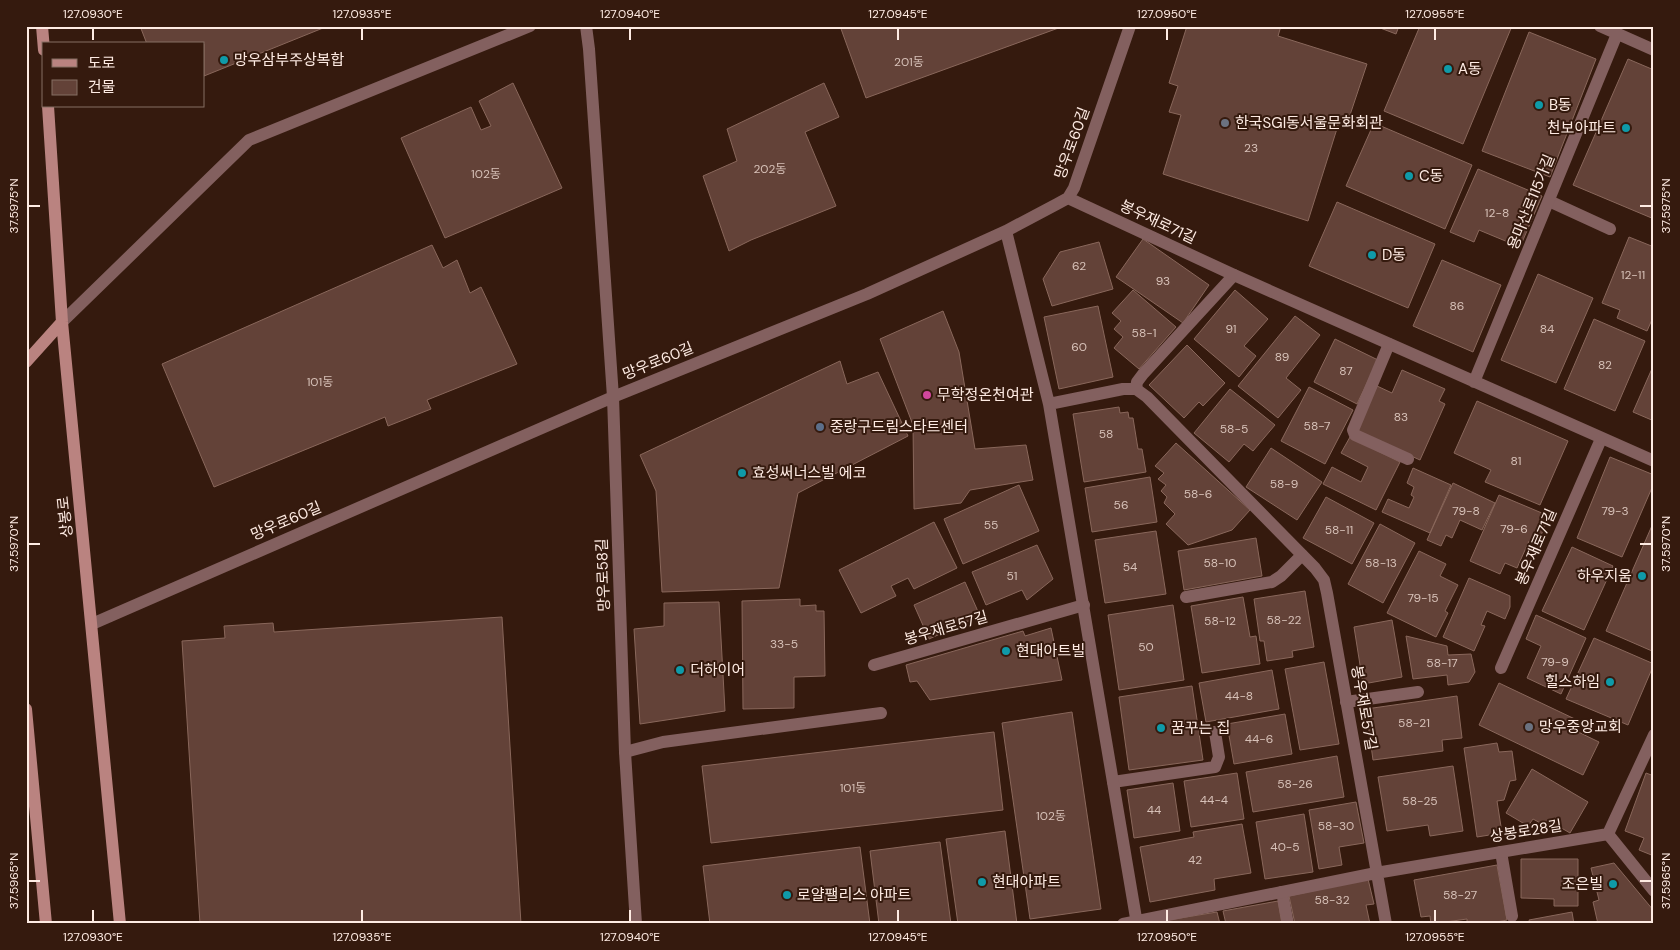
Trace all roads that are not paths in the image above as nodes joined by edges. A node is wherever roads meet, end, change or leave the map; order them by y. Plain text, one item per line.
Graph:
1 (42, 26) edge
2 (530, 26) edge
3 (586, 26) edge
4 (1130, 26) edge
5 (1600, 26) edge
6 (1617, 34) junction
7 (43, 42) edge
8 (1654, 50) edge
9 (48, 108) edge
10 (1068, 198) junction
11 (1549, 201) junction
12 (1610, 229) dead end
13 (1006, 232) junction
14 (1234, 275) junction
15 (62, 322) junction
16 (1389, 344) junction
17 (26, 362) edge
18 (1474, 382) junction
19 (1136, 389) junction
20 (613, 398) junction
21 (1049, 404) junction
22 (1601, 439) junction
23 (1408, 459) dead end
24 (1654, 461) edge
25 (1302, 555) junction
26 (1186, 597) dead end
27 (1084, 605) junction
28 (92, 624) junction
29 (874, 665) dead end
30 (1501, 668) dead end
31 (1418, 692) dead end
32 (1346, 702) junction
33 (26, 709) edge
34 (881, 713) dead end
35 (1215, 732) dead end
36 (1654, 735) edge
37 (625, 752) junction
38 (1113, 782) junction
39 (1608, 834) junction
40 (1502, 852) junction
41 (1376, 873) junction
42 (1282, 892) junction
43 (1654, 892) edge
44 (1512, 916) dead end
45 (1137, 923) edge
46 (46, 924) edge
47 (120, 924) edge
48 (636, 924) edge
49 (1123, 924) edge
50 (1288, 924) edge
51 (1386, 924) edge

1 - 7 main road
2 - 15 street
3 - 20 street, 망우로58길
4 - 10 street, 망우로60길
5 - 6 street
6 - 8 street
6 - 11 street, 용마산로115가길
9 - 15 main road, 상봉로
10 - 13 street, 망우로60길
10 - 14 street, 봉우재로71길
11 - 12 street
11 - 18 street, 용마산로115가길
13 - 20 street, 망우로60길
13 - 21 street
14 - 16 street, 봉우재로71길
14 - 19 street
15 - 17 main road
15 - 28 main road, 상봉로
16 - 18 street, 봉우재로71길
16 - 23 street
18 - 22 street, 봉우재로71길
19 - 21 street
19 - 25 street, 봉우재로57길
20 - 28 street, 망우로60길
20 - 37 street, 망우로58길
21 - 27 street
22 - 24 street, 봉우재로71길
22 - 30 street, 봉우재로71길
25 - 26 street
25 - 32 street, 봉우재로57길
27 - 29 street, 봉우재로57길
27 - 38 street
28 - 47 main road, 상봉로
31 - 32 street
32 - 41 street, 봉우재로57길
33 - 46 main road
34 - 37 street
35 - 38 street
36 - 39 street
37 - 48 street, 망우로58길
38 - 45 street
39 - 40 street, 상봉로28길
39 - 43 street
40 - 41 street, 상봉로28길
40 - 44 street
41 - 42 street
41 - 51 street, 봉우재로57길
42 - 45 street
42 - 50 street
45 - 49 street

